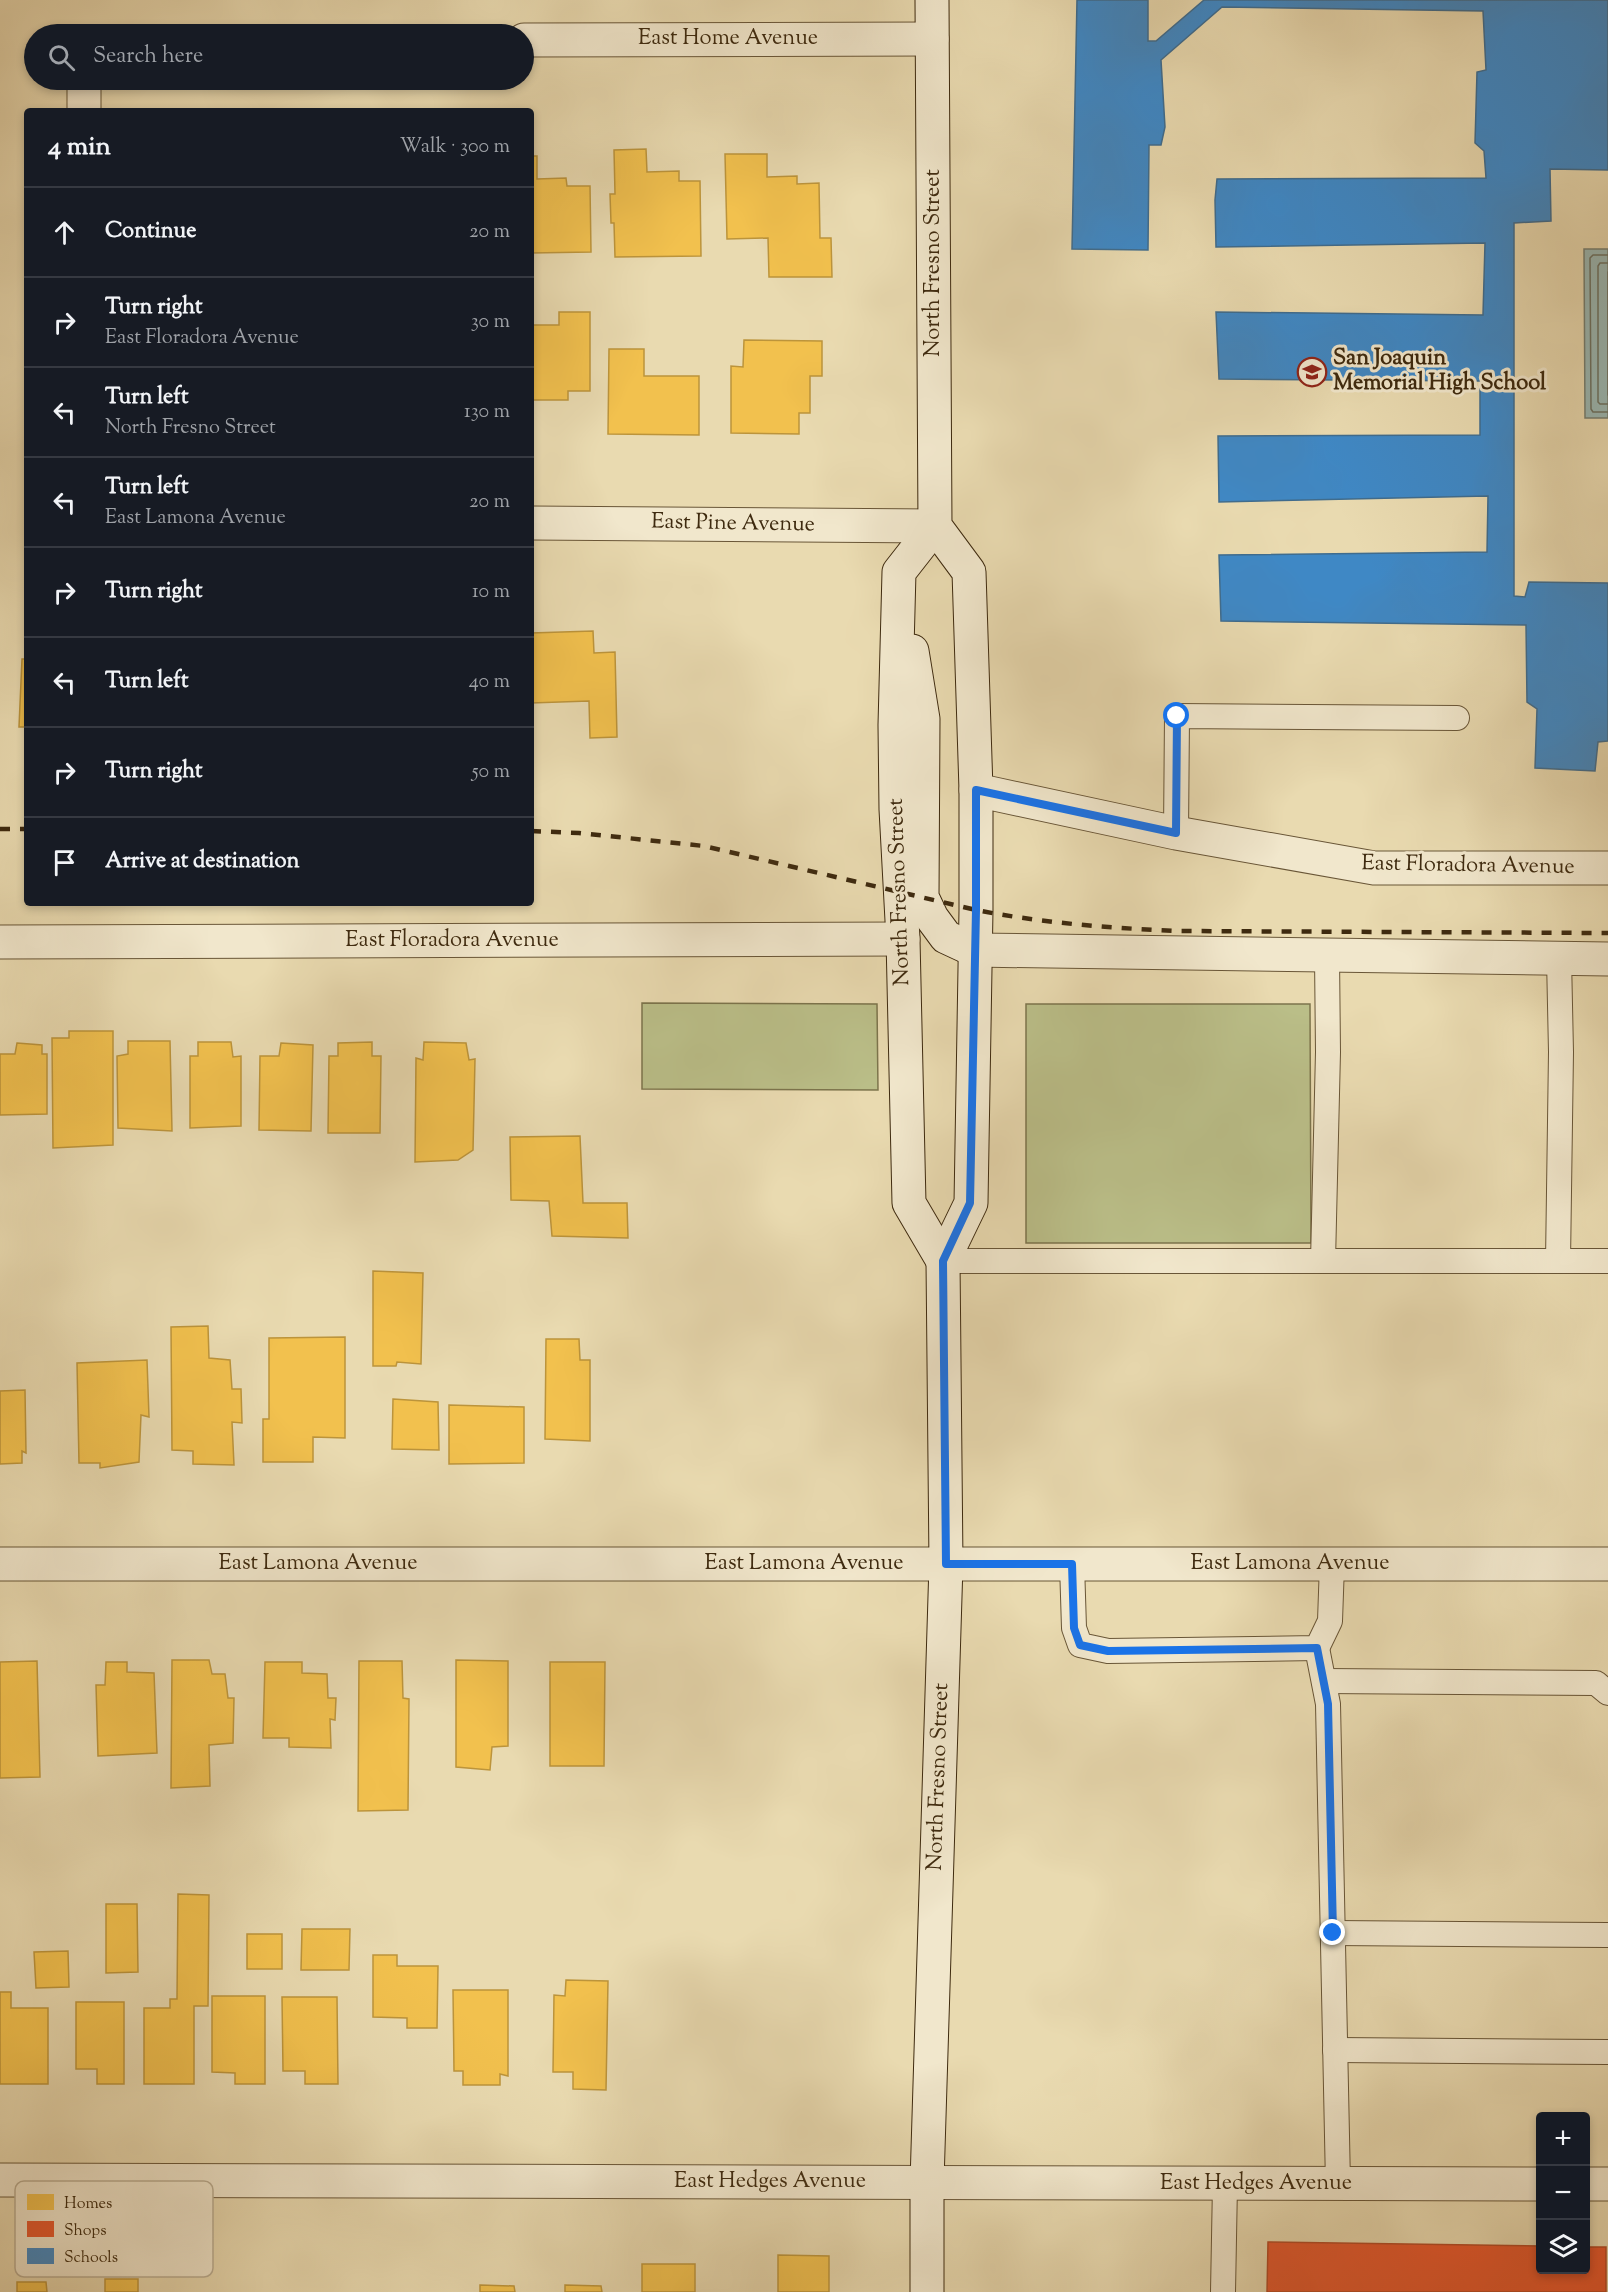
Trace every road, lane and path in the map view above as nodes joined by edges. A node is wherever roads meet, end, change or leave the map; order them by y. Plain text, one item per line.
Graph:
1 (932, 0) edge
2 (932, 39) junction
3 (534, 40) edge
4 (84, 90) edge
5 (84, 108) edge
6 (534, 522) edge
7 (936, 526) junction
8 (899, 572) junction
9 (1457, 718) dead end
10 (976, 790) junction
11 (1176, 833) junction
12 (1608, 868) edge
13 (903, 939) junction
14 (0, 942) edge
15 (974, 950) junction
16 (1327, 956) junction
17 (1559, 958) junction
18 (1608, 959) edge
19 (943, 1261) junction
20 (1323, 1261) junction
21 (1558, 1261) junction
22 (1608, 1261) edge
23 (0, 1564) edge
24 (946, 1564) junction
25 (1072, 1564) junction
26 (1332, 1564) junction
27 (1608, 1564) edge
28 (1317, 1648) junction
29 (1324, 1681) junction
30 (1608, 1693) edge
31 (1333, 1933) junction
32 (1608, 1935) edge
33 (1335, 2050) junction
34 (1608, 2052) edge
35 (0, 2180) edge
36 (927, 2182) junction
37 (1225, 2184) junction
38 (1338, 2184) junction
39 (1536, 2184) edge
40 (1590, 2184) edge
41 (1608, 2184) edge
42 (927, 2292) edge
43 (1223, 2292) edge

1 - 2 street, North Fresno Street
2 - 3 street, East Home Avenue
2 - 7 street, North Fresno Street
4 - 5 street
6 - 7 street, East Pine Avenue
7 - 8 street
7 - 10 street, North Fresno Street
8 - 13 street, North Fresno Street
8 - 15 street
9 - 11 lane
10 - 11 street, East Floradora Avenue
10 - 15 street, North Fresno Street
11 - 12 street, East Floradora Avenue
13 - 14 street, East Floradora Avenue
13 - 19 street, North Fresno Street
15 - 16 street
15 - 19 street, North Fresno Street
16 - 17 street
16 - 20 lane
17 - 18 street
17 - 21 lane
19 - 20 lane
19 - 24 street, North Fresno Street
20 - 21 lane
21 - 22 lane
23 - 24 street, East Lamona Avenue
24 - 25 street, East Lamona Avenue
24 - 36 street, North Fresno Street
25 - 26 street, East Lamona Avenue
25 - 28 lane
26 - 27 street, East Lamona Avenue
26 - 28 lane
28 - 29 lane
29 - 30 lane
29 - 31 lane
31 - 32 lane
31 - 33 lane
33 - 34 lane
33 - 38 lane
35 - 36 street, East Hedges Avenue
36 - 37 street, East Hedges Avenue
36 - 42 street, North Fresno Street
37 - 38 street, East Hedges Avenue
37 - 43 lane
38 - 39 street, East Hedges Avenue
40 - 41 street

